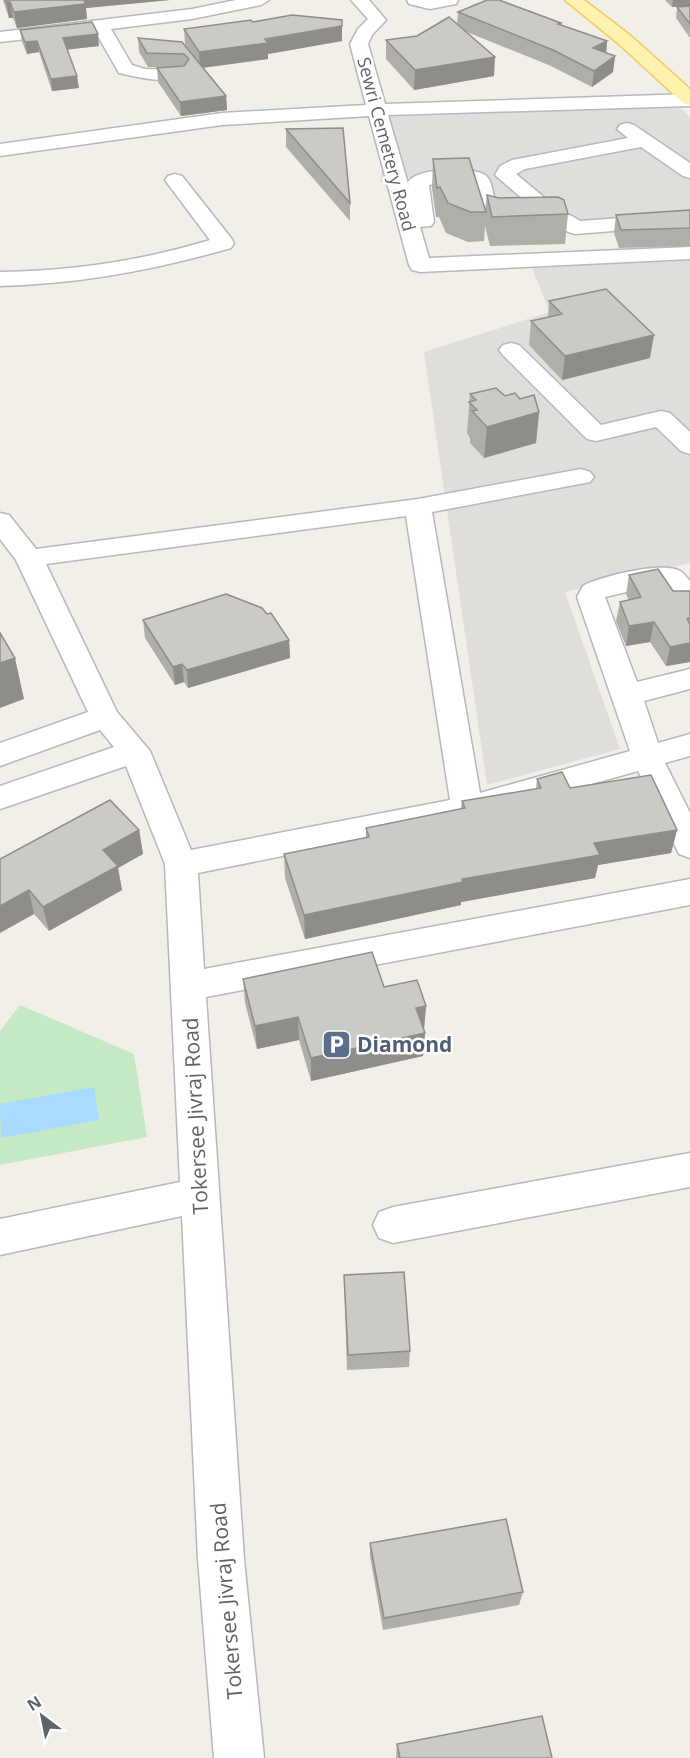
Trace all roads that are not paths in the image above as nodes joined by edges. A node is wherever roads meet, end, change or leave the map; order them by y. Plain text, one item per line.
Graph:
1 (237, 0) edge
2 (261, 0) edge
3 (359, 0) edge
4 (415, 0) edge
5 (450, 0) edge
6 (573, 0) edge
7 (597, 0) edge
8 (121, 16) junction
9 (100, 25) junction
10 (0, 35) edge
11 (663, 51) dead end
12 (178, 74) edge
13 (690, 100) edge
14 (591, 103) junction
15 (378, 110) junction
16 (644, 141) junction
17 (0, 150) edge
18 (690, 172) edge
19 (175, 180) dead end
20 (404, 185) junction
21 (690, 219) edge
22 (573, 238) junction
23 (690, 253) edge
24 (0, 279) edge
25 (511, 350) dead end
26 (690, 446) edge
27 (581, 477) dead end
28 (418, 507) junction
29 (0, 521) edge
30 (29, 558) junction
31 (690, 599) edge
32 (690, 679) edge
33 (627, 694) junction
34 (105, 717) junction
35 (690, 745) edge
36 (135, 751) junction
37 (0, 755) edge
38 (647, 758) junction
39 (0, 798) edge
40 (467, 808) junction
41 (690, 846) edge
42 (181, 864) junction
43 (690, 892) edge
44 (188, 986) junction
45 (690, 1170) edge
46 (200, 1195) junction
47 (393, 1225) dead end
48 (0, 1237) edge
49 (239, 1758) edge

1 - 8 street
2 - 8 street
3 - 15 street, Sewri Cemetery Road
4 - 5 street
6 - 13 main road
7 - 11 main road
8 - 9 street
8 - 10 street
9 - 10 street
9 - 12 street
13 - 14 street
14 - 15 street
14 - 16 street
15 - 17 street
15 - 20 street, Sewri Cemetery Road
16 - 18 street
16 - 22 street
19 - 24 street
20 - 22 street
20 - 22 street
20 - 22 street, Sewri Cemetery Road
21 - 22 street
22 - 23 street
25 - 26 street
27 - 28 street
28 - 30 street
28 - 40 street
29 - 30 street, Tokersee Jivraj Road
30 - 34 street, Tokersee Jivraj Road
31 - 33 street
32 - 33 street
33 - 38 street
34 - 36 street, Tokersee Jivraj Road
34 - 37 street
35 - 38 street
36 - 39 street
36 - 42 street, Tokersee Jivraj Road
38 - 40 street
38 - 41 street
40 - 42 street
42 - 44 street, Tokersee Jivraj Road
43 - 44 street
44 - 46 street, Tokersee Jivraj Road
45 - 47 street
46 - 48 street
46 - 49 street, Tokersee Jivraj Road

